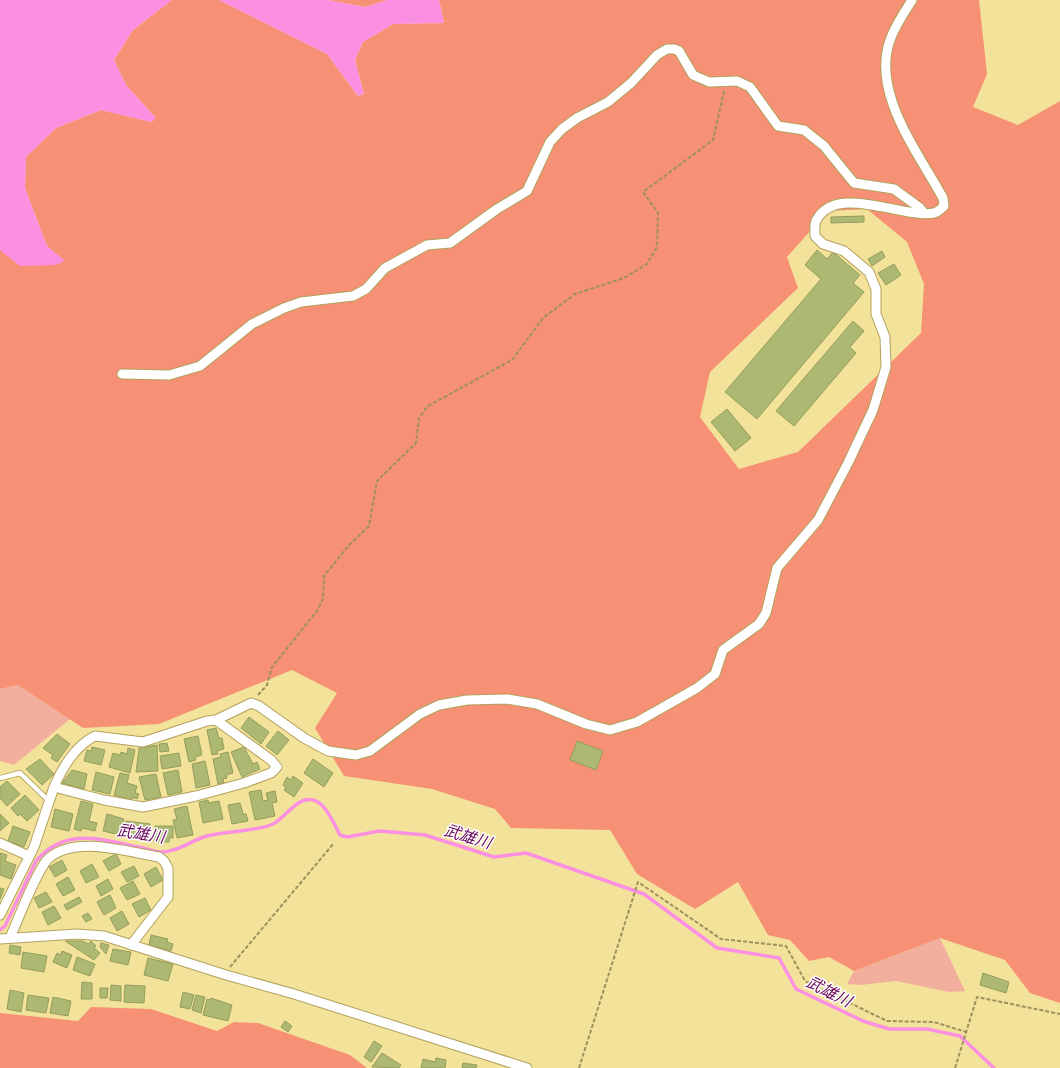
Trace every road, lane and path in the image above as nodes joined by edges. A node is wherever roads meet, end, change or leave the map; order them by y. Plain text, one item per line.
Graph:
1 (912, 0) edge
2 (737, 81) junction
3 (924, 213) junction
4 (122, 374) dead end
5 (251, 703) junction
6 (216, 720) junction
7 (0, 778) edge
8 (54, 788) junction
9 (49, 801) junction
10 (0, 842) edge
11 (334, 843) dead end
12 (29, 856) junction
13 (1, 911) edge
14 (0, 938) edge
15 (10, 938) junction
16 (131, 945) junction
17 (226, 975) junction
18 (1060, 1014) edge
19 (966, 1032) junction
20 (527, 1068) edge
21 (579, 1068) edge
22 (955, 1068) edge

1 - 3 street
2 - 3 street
2 - 4 street
2 - 5 path
3 - 5 street
5 - 6 street
6 - 8 street
6 - 8 street
7 - 9 lane
8 - 9 street
9 - 12 street
10 - 12 street
11 - 17 path
12 - 13 street
14 - 15 street
15 - 16 street
15 - 16 street
16 - 17 street
17 - 20 street
18 - 19 path
19 - 21 path
19 - 22 path

